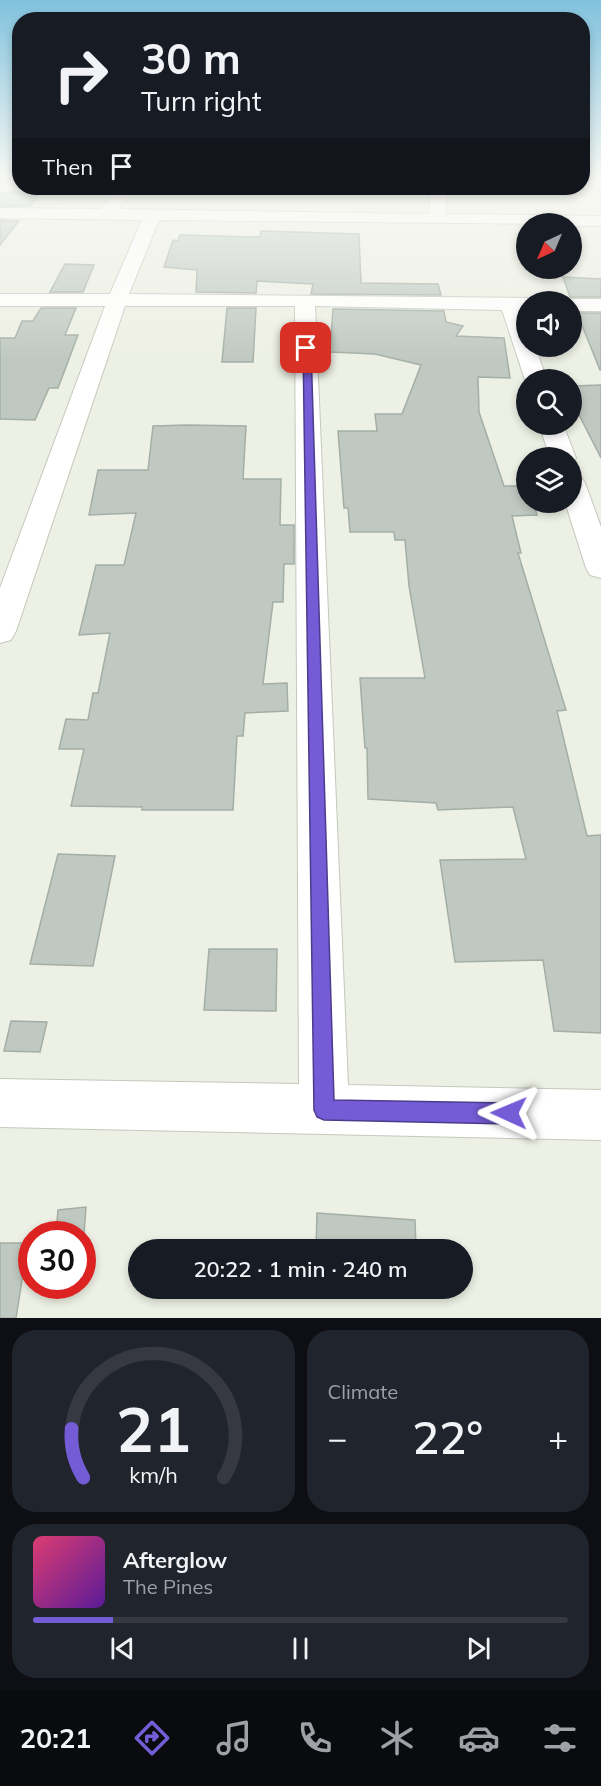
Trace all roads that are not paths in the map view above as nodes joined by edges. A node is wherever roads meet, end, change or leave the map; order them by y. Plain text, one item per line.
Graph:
1 (143, 240) edge
2 (0, 300) edge
3 (117, 300) junction
4 (305, 300) junction
5 (516, 304) edge
6 (582, 305) edge
7 (601, 306) edge
8 (582, 512) edge
9 (601, 568) edge
10 (0, 631) edge
11 (0, 1102) edge
12 (324, 1110) junction
13 (601, 1115) edge

1 - 3 street
2 - 3 street
3 - 4 street
3 - 10 street
4 - 5 street
4 - 12 street
6 - 7 street
8 - 9 street
11 - 12 street
12 - 13 street

